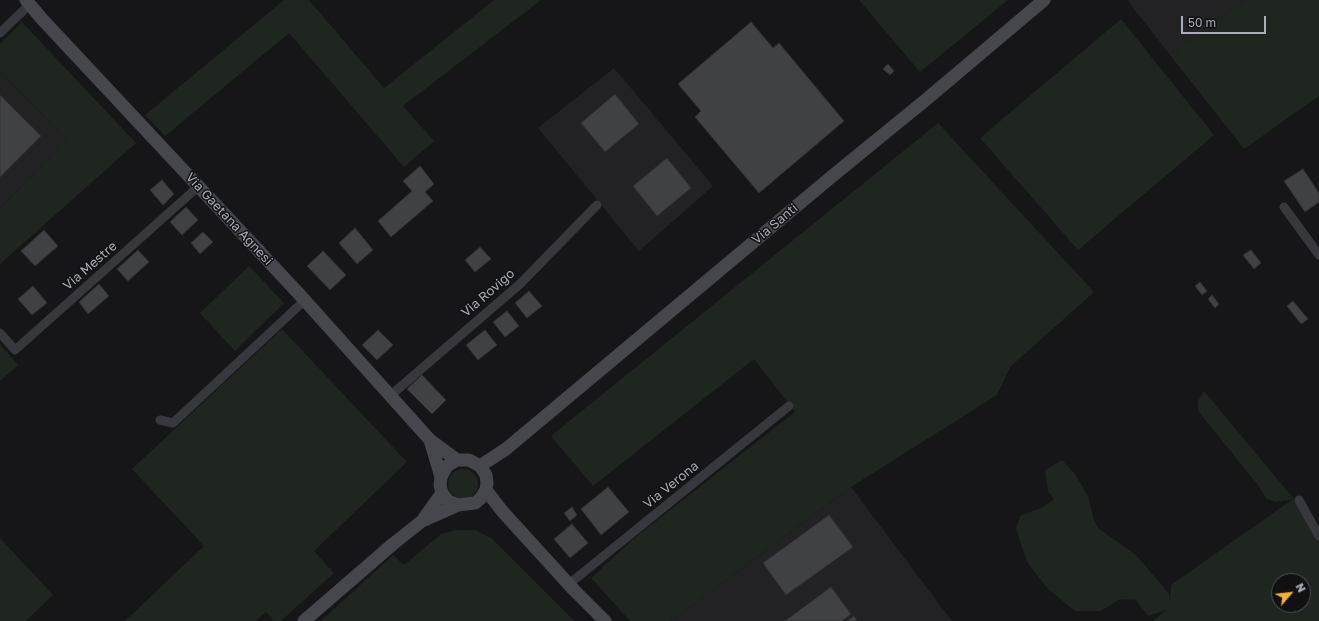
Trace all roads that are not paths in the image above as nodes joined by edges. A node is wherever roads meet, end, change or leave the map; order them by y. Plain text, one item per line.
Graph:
1 (1044, 0) edge
2 (27, 2) edge
3 (0, 33) edge
4 (199, 186) junction
5 (597, 204) dead end
6 (1284, 206) dead end
7 (1319, 255) edge
8 (304, 300) junction
9 (0, 334) edge
10 (391, 395) junction
11 (789, 406) dead end
12 (160, 420) dead end
13 (430, 440) junction
14 (457, 460) junction
15 (483, 471) junction
16 (441, 477) junction
17 (486, 490) junction
18 (442, 493) junction
19 (1299, 500) dead end
20 (474, 503) junction
21 (458, 505) junction
22 (502, 511) junction
23 (422, 521) junction
24 (1319, 536) edge
25 (569, 584) junction
26 (304, 621) edge
27 (605, 621) edge

1 - 15 street, Via Santi
2 - 3 street
2 - 4 street, Via Gaetana Agnesi
4 - 8 street, Via Gaetana Agnesi
4 - 9 street, Via Mestre
5 - 10 street, Via Rovigo
6 - 7 street
8 - 10 street, Via Gaetana Agnesi
8 - 12 street
10 - 13 street, Via Gaetana Agnesi
11 - 25 street, Via Verona
13 - 14 street, Via Gaetana Agnesi
13 - 16 street, Via Gaetana Agnesi
14 - 15 street
14 - 16 street
15 - 17 street
16 - 18 street
17 - 20 street
17 - 22 street
18 - 21 street
18 - 23 street
19 - 24 street
20 - 21 street
20 - 22 street
21 - 23 street
22 - 25 street
23 - 26 street
25 - 27 street

